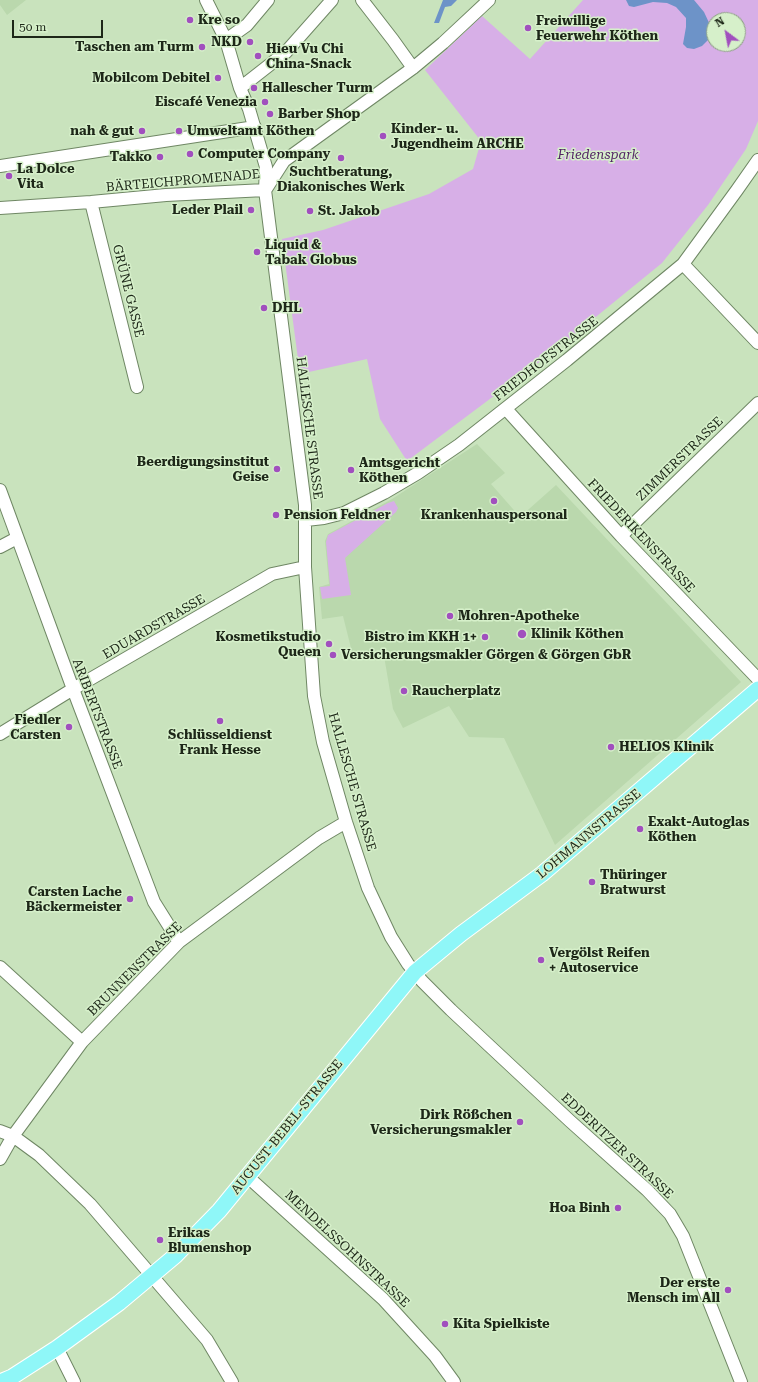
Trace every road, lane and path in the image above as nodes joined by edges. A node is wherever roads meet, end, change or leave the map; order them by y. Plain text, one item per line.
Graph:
1 (206, 0) edge
2 (268, 0) edge
3 (332, 0) edge
4 (362, 0) edge
5 (489, 0) edge
6 (226, 40) junction
7 (413, 68) junction
8 (240, 88) junction
9 (255, 127) junction
10 (758, 160) edge
11 (0, 166) edge
12 (265, 190) junction
13 (91, 202) junction
14 (0, 208) edge
15 (683, 264) junction
16 (758, 343) edge
17 (137, 388) dead end
18 (758, 403) edge
19 (506, 409) junction
20 (0, 490) edge
21 (306, 520) junction
22 (621, 536) junction
23 (17, 538) junction
24 (0, 546) edge
25 (305, 567) junction
26 (758, 680) edge
27 (758, 689) edge
28 (73, 690) junction
29 (0, 734) edge
30 (346, 822) junction
31 (179, 942) junction
32 (0, 967) edge
33 (414, 972) junction
34 (82, 1042) junction
35 (0, 1131) edge
36 (13, 1136) junction
37 (0, 1159) edge
38 (248, 1177) junction
39 (152, 1276) junction
40 (57, 1348) junction
41 (0, 1382) edge
42 (74, 1382) edge
43 (232, 1382) edge
44 (454, 1382) edge
45 (741, 1382) edge

1 - 6 street, HALLESCHE STRASSE
2 - 6 street
3 - 8 street
4 - 7 street
5 - 7 street, BÄRTEICHPROMENADE
6 - 8 street, HALLESCHE STRASSE
7 - 12 street, BÄRTEICHPROMENADE
8 - 9 street, HALLESCHE STRASSE
9 - 11 street
9 - 12 street, HALLESCHE STRASSE
10 - 15 street, FRIEDHOFSTRASSE
12 - 13 street, BÄRTEICHPROMENADE
12 - 21 street, HALLESCHE STRASSE
13 - 14 street, BÄRTEICHPROMENADE
13 - 17 street, GRÜNE GASSE
15 - 16 street
15 - 19 street, FRIEDHOFSTRASSE
18 - 22 street, ZIMMERSTRASSE
19 - 21 street, FRIEDHOFSTRASSE
19 - 22 street, FRIEDERIKENSTRASSE
20 - 23 street, ARIBERTSTRASSE
21 - 25 street, HALLESCHE STRASSE
22 - 26 street, FRIEDERIKENSTRASSE
23 - 24 street
23 - 28 street, ARIBERTSTRASSE
25 - 28 street, EDUARDSTRASSE
25 - 30 street, HALLESCHE STRASSE
27 - 33 main road, LOHMANNSTRASSE
28 - 29 street, EDUARDSTRASSE
28 - 31 street, ARIBERTSTRASSE
30 - 31 street, BRUNNENSTRASSE
30 - 33 street, HALLESCHE STRASSE
31 - 34 street, BRUNNENSTRASSE
32 - 34 street
33 - 38 main road, AUGUST-BEBEL-STRASSE
33 - 45 street, EDDERITZER STRASSE
34 - 36 street, BRUNNENSTRASSE
35 - 36 street
36 - 37 street, BRUNNENSTRASSE
36 - 39 street
38 - 39 main road, AUGUST-BEBEL-STRASSE
38 - 44 street, MENDELSSOHNSTRASSE
39 - 40 main road, AUGUST-BEBEL-STRASSE
39 - 43 street
40 - 41 main road, AUGUST-BEBEL-STRASSE
40 - 42 street

